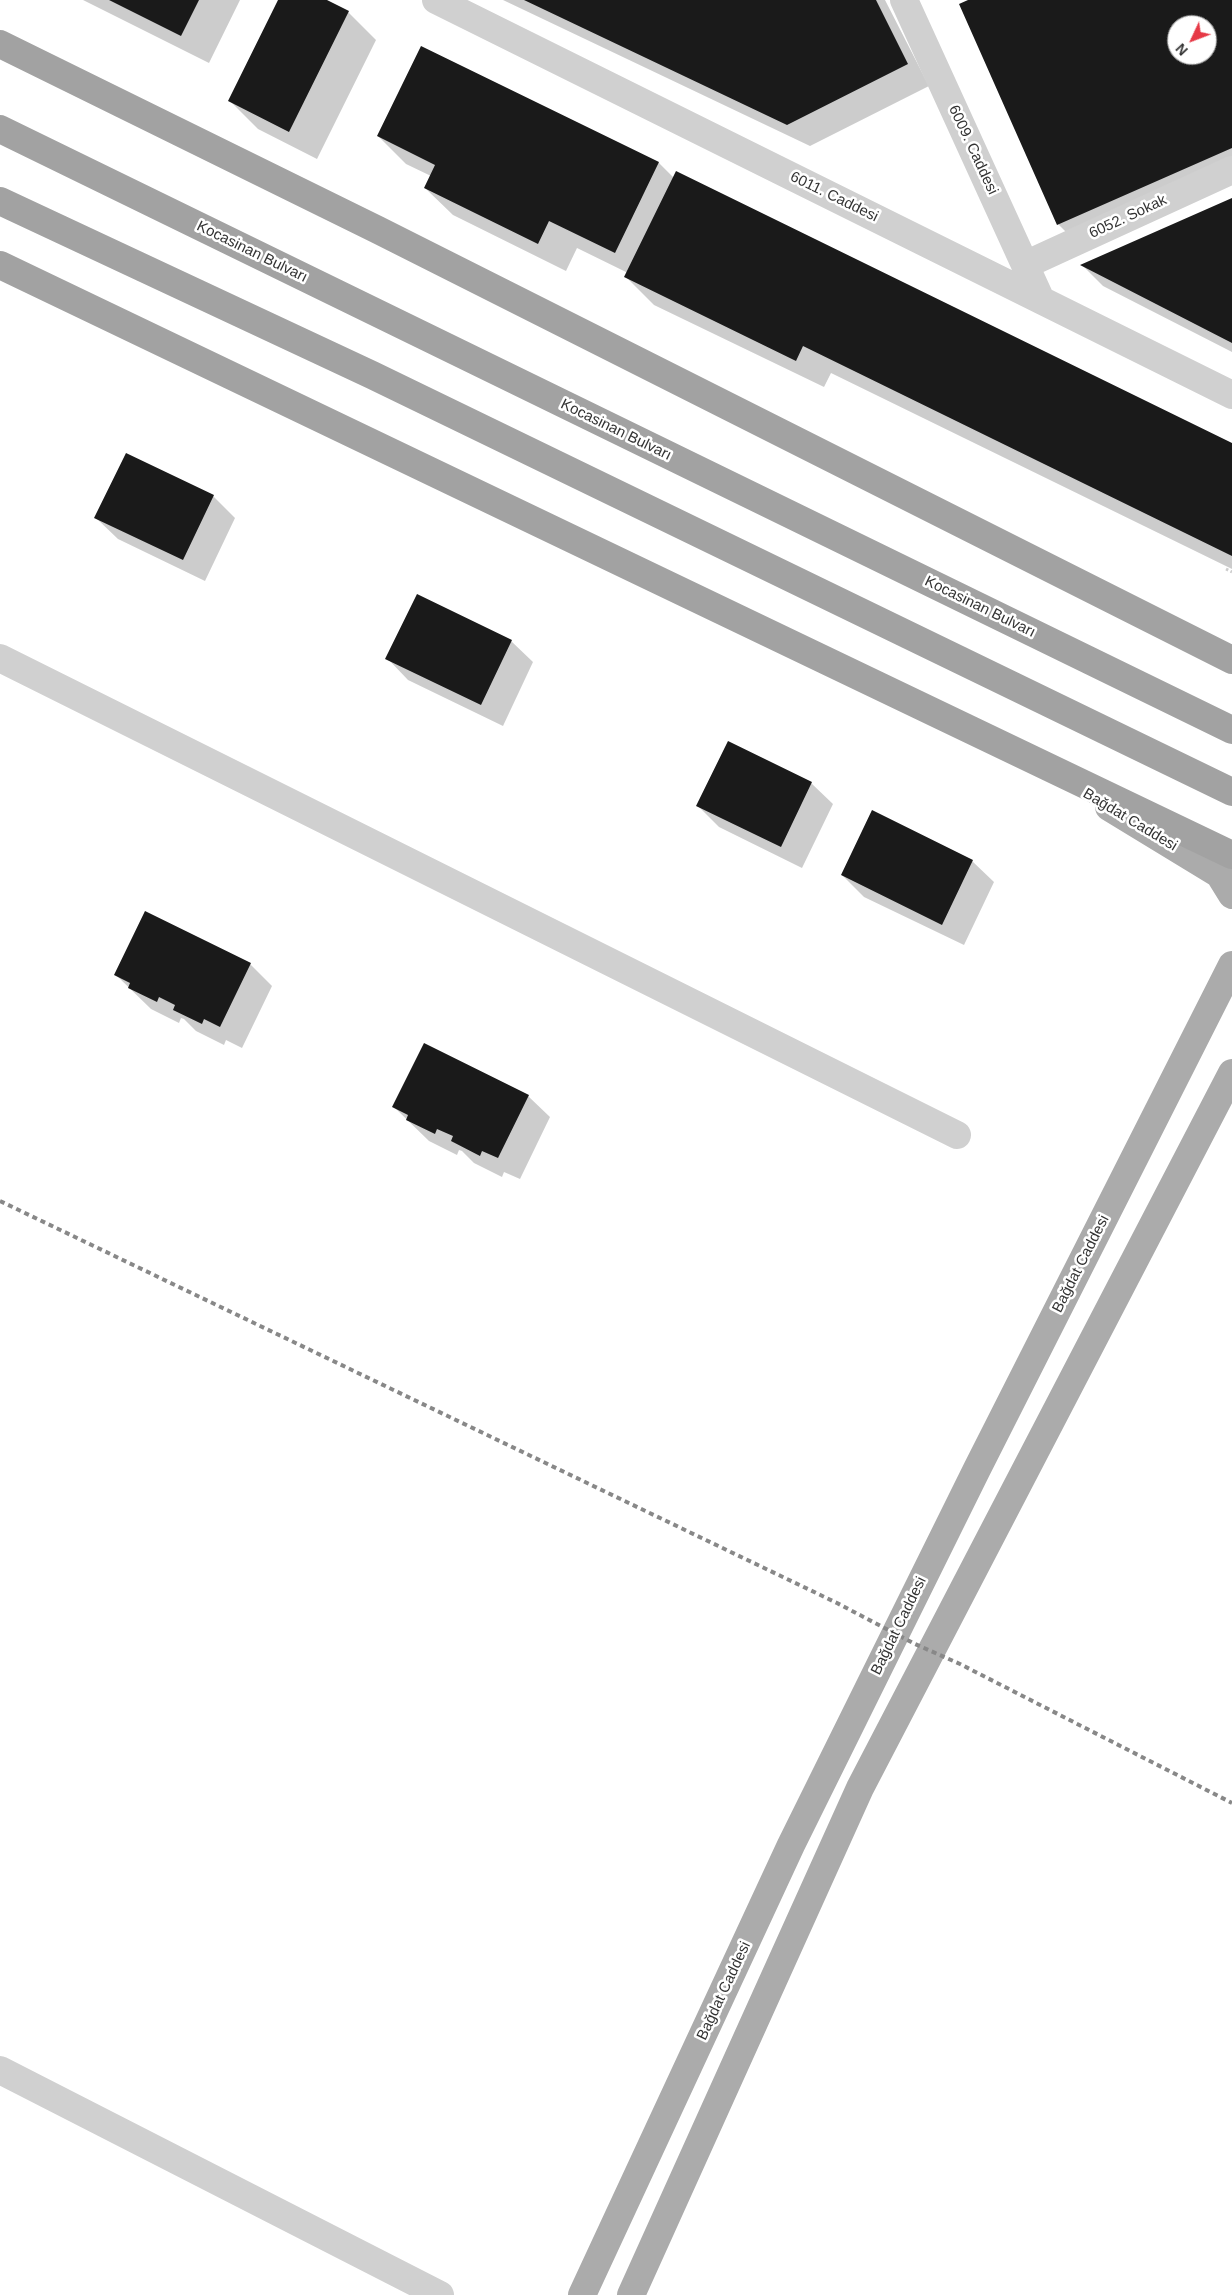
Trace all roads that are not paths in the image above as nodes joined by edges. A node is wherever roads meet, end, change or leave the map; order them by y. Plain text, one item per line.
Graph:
1 (436, 0) edge
2 (913, 3) edge
3 (0, 44) edge
4 (0, 129) edge
5 (1232, 170) edge
6 (0, 201) edge
7 (0, 265) edge
8 (1025, 265) junction
9 (1041, 300) junction
10 (1232, 395) edge
11 (0, 658) edge
12 (1232, 660) edge
13 (1232, 730) edge
14 (1020, 754) junction
15 (1232, 792) edge
16 (1232, 855) edge
17 (1232, 895) edge
18 (1232, 965) edge
19 (1232, 1073) edge
20 (957, 1135) dead end
21 (0, 2070) edge
22 (440, 2295) edge
23 (582, 2295) edge
24 (631, 2295) edge

1 - 9 street, 6011. Caddesi
2 - 8 street, 6009. Caddesi
3 - 12 highway
4 - 13 highway, Kocasinan Bulvarı
5 - 8 street, 6052. Sokak
6 - 15 highway
7 - 14 highway
8 - 9 street, 6009. Caddesi
9 - 10 street, 6011. Caddesi
11 - 20 street
14 - 16 highway
14 - 17 main road, Bağdat Caddesi
18 - 23 main road, Bağdat Caddesi
19 - 24 main road
21 - 22 street

